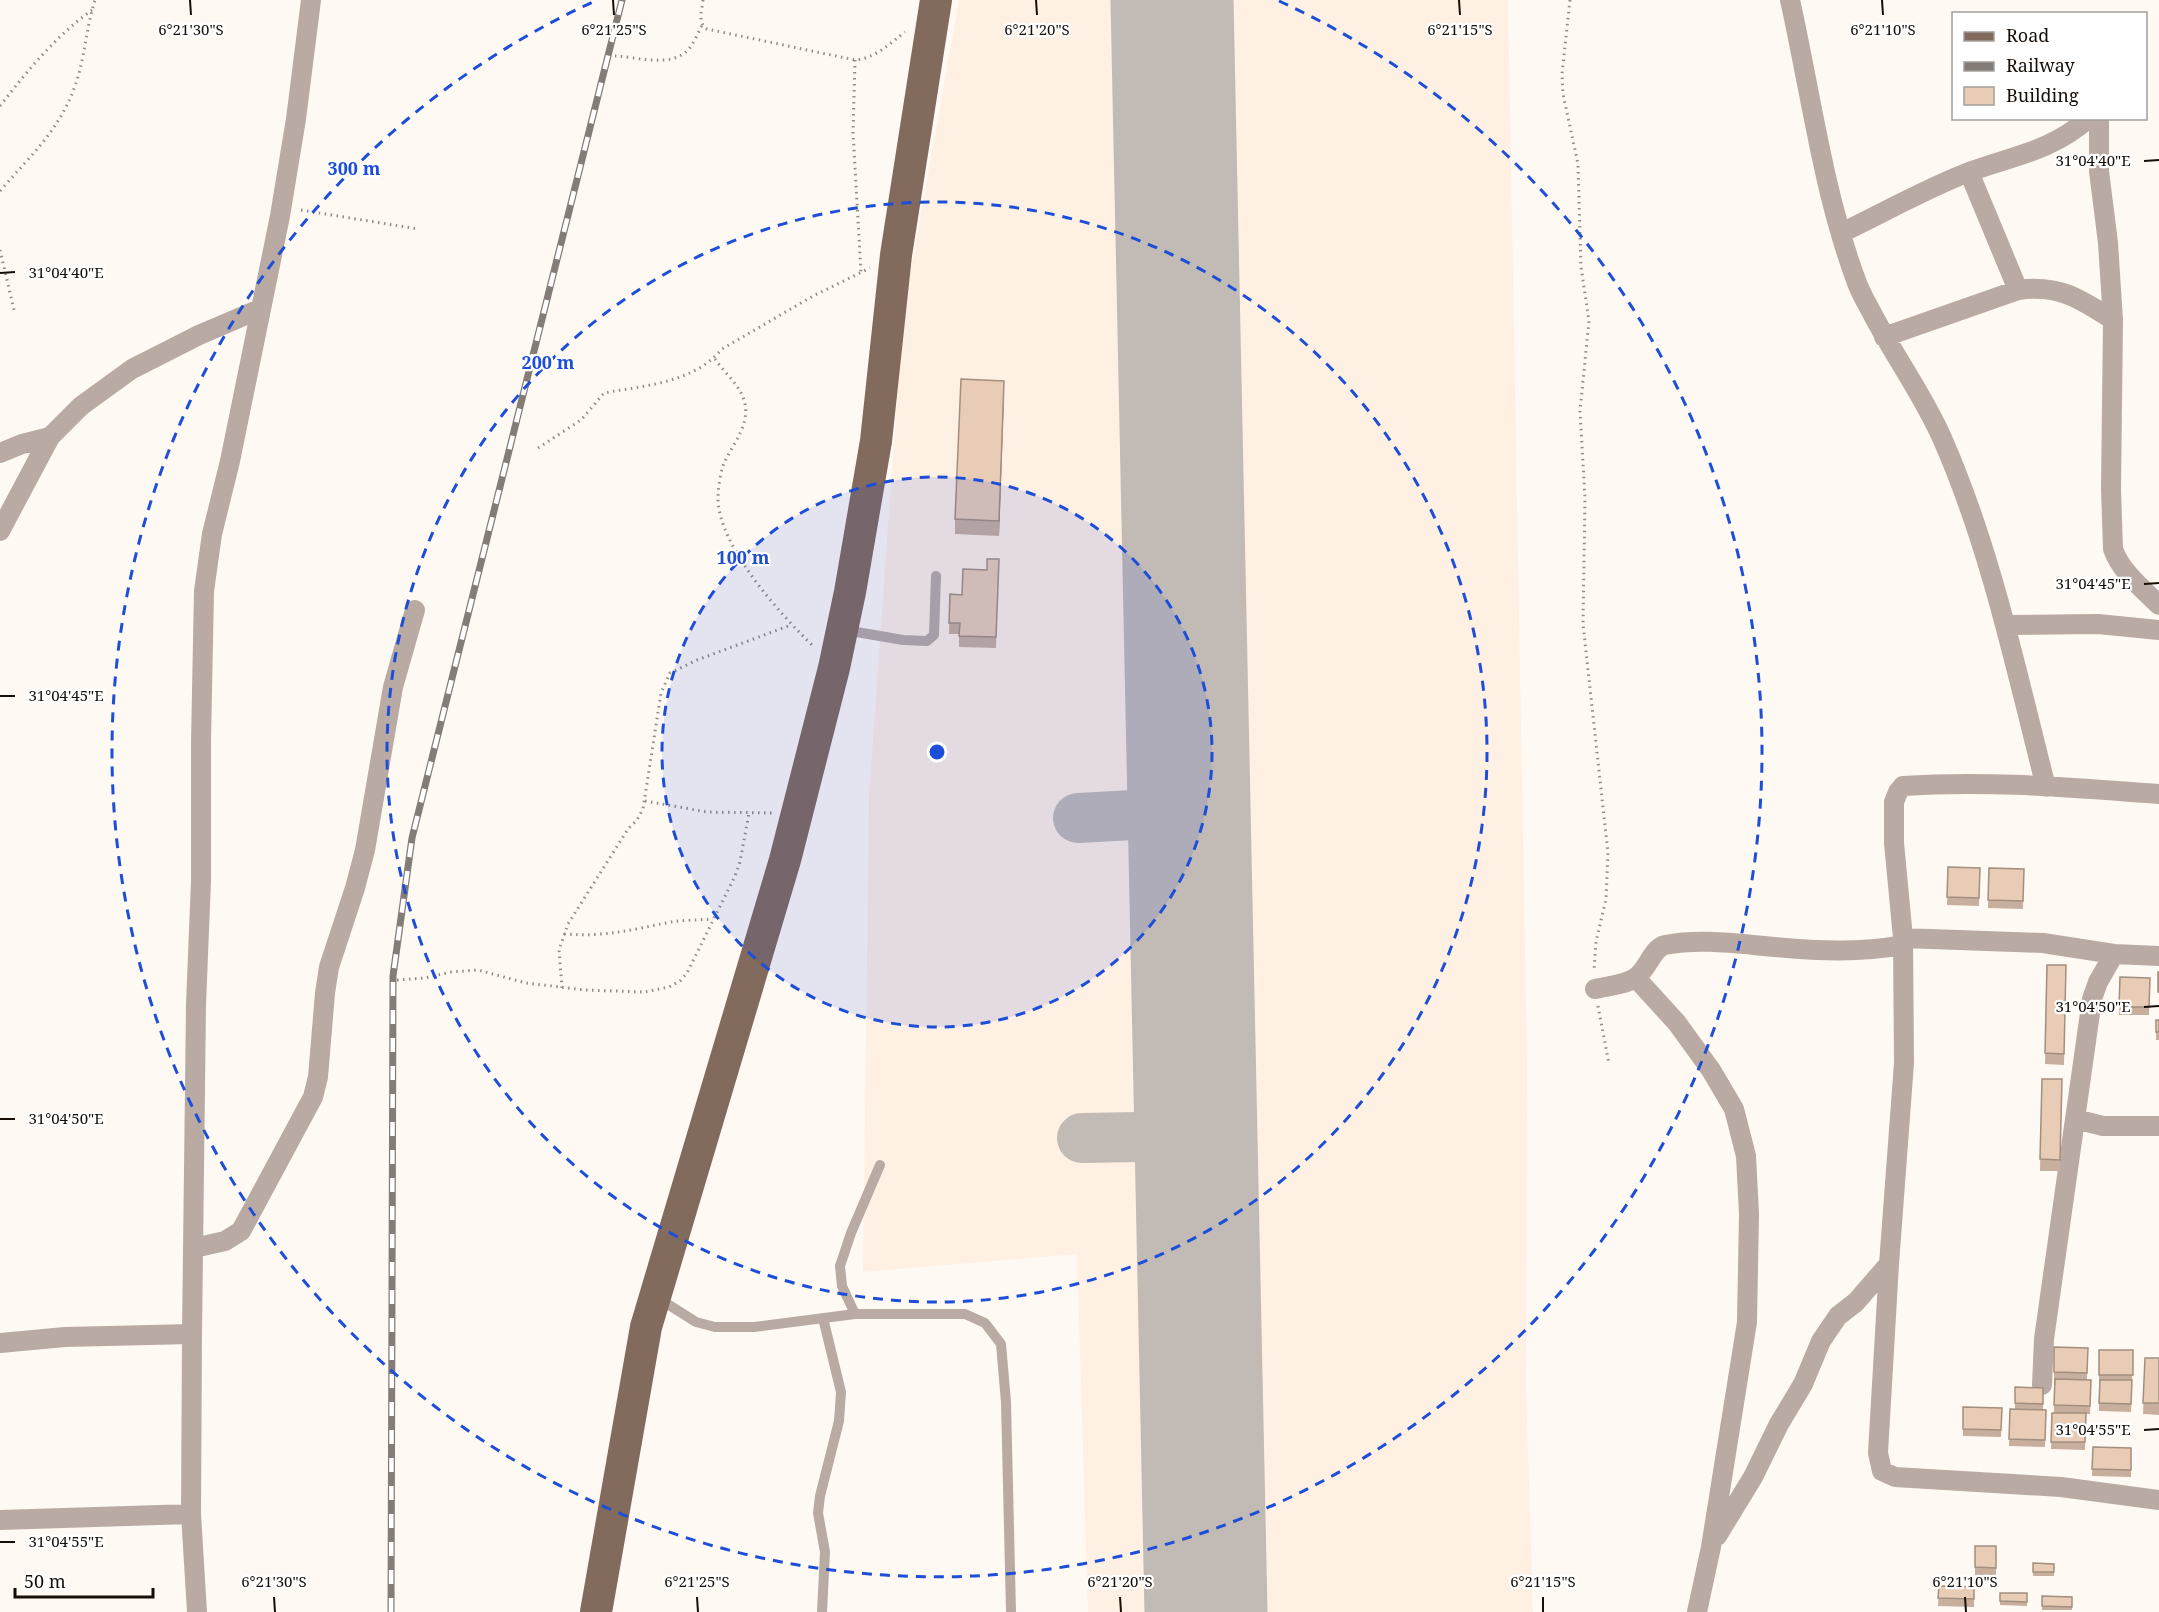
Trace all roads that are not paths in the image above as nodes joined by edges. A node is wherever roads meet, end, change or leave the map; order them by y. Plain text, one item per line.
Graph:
1 (311, 0) edge
2 (1790, 0) edge
3 (935, 4) edge
4 (2087, 120) edge
5 (2099, 120) edge
6 (1969, 172) junction
7 (1841, 233) junction
8 (2018, 290) junction
9 (260, 309) junction
10 (2113, 320) junction
11 (1884, 337) junction
12 (50, 437) junction
13 (0, 453) edge
14 (0, 531) edge
15 (936, 576) dead end
16 (2159, 605) edge
17 (415, 610) dead end
18 (2006, 625) junction
19 (842, 630) junction
20 (2159, 630) edge
21 (2046, 787) junction
22 (2159, 794) edge
23 (1903, 942) junction
24 (2114, 954) junction
25 (2159, 956) edge
26 (1636, 978) junction
27 (1595, 989) road end
28 (2075, 1119) junction
29 (2159, 1126) edge
30 (880, 1165) dead end
31 (194, 1248) junction
32 (1889, 1264) junction
33 (655, 1296) junction
34 (855, 1314) junction
35 (823, 1318) junction
36 (192, 1334) junction
37 (0, 1342) edge
38 (2042, 1385) edge
39 (2159, 1500) edge
40 (191, 1514) junction
41 (0, 1520) edge
42 (1711, 1547) junction
43 (196, 1612) edge
44 (596, 1612) edge
45 (822, 1612) edge
46 (1011, 1612) edge
47 (1697, 1612) edge

1 - 9 street
2 - 7 street
3 - 19 main road
4 - 6 street
5 - 10 street
6 - 7 street
6 - 8 street
7 - 11 street
8 - 10 street
8 - 11 street
9 - 12 street
9 - 31 street
10 - 16 street
11 - 18 street
12 - 13 street
12 - 14 street
15 - 19 lane
17 - 31 street
18 - 20 street
18 - 21 street
19 - 33 main road
21 - 22 street
21 - 23 street
23 - 24 street
23 - 26 street
23 - 32 street
24 - 25 street
24 - 28 street
26 - 27 street
26 - 42 street
28 - 29 street
28 - 38 street
30 - 34 lane
31 - 36 street
32 - 39 street
32 - 42 street
33 - 35 lane
33 - 44 main road
34 - 35 lane
34 - 46 lane
35 - 45 lane
36 - 37 street
36 - 40 street
40 - 41 street
40 - 43 street
42 - 47 street

